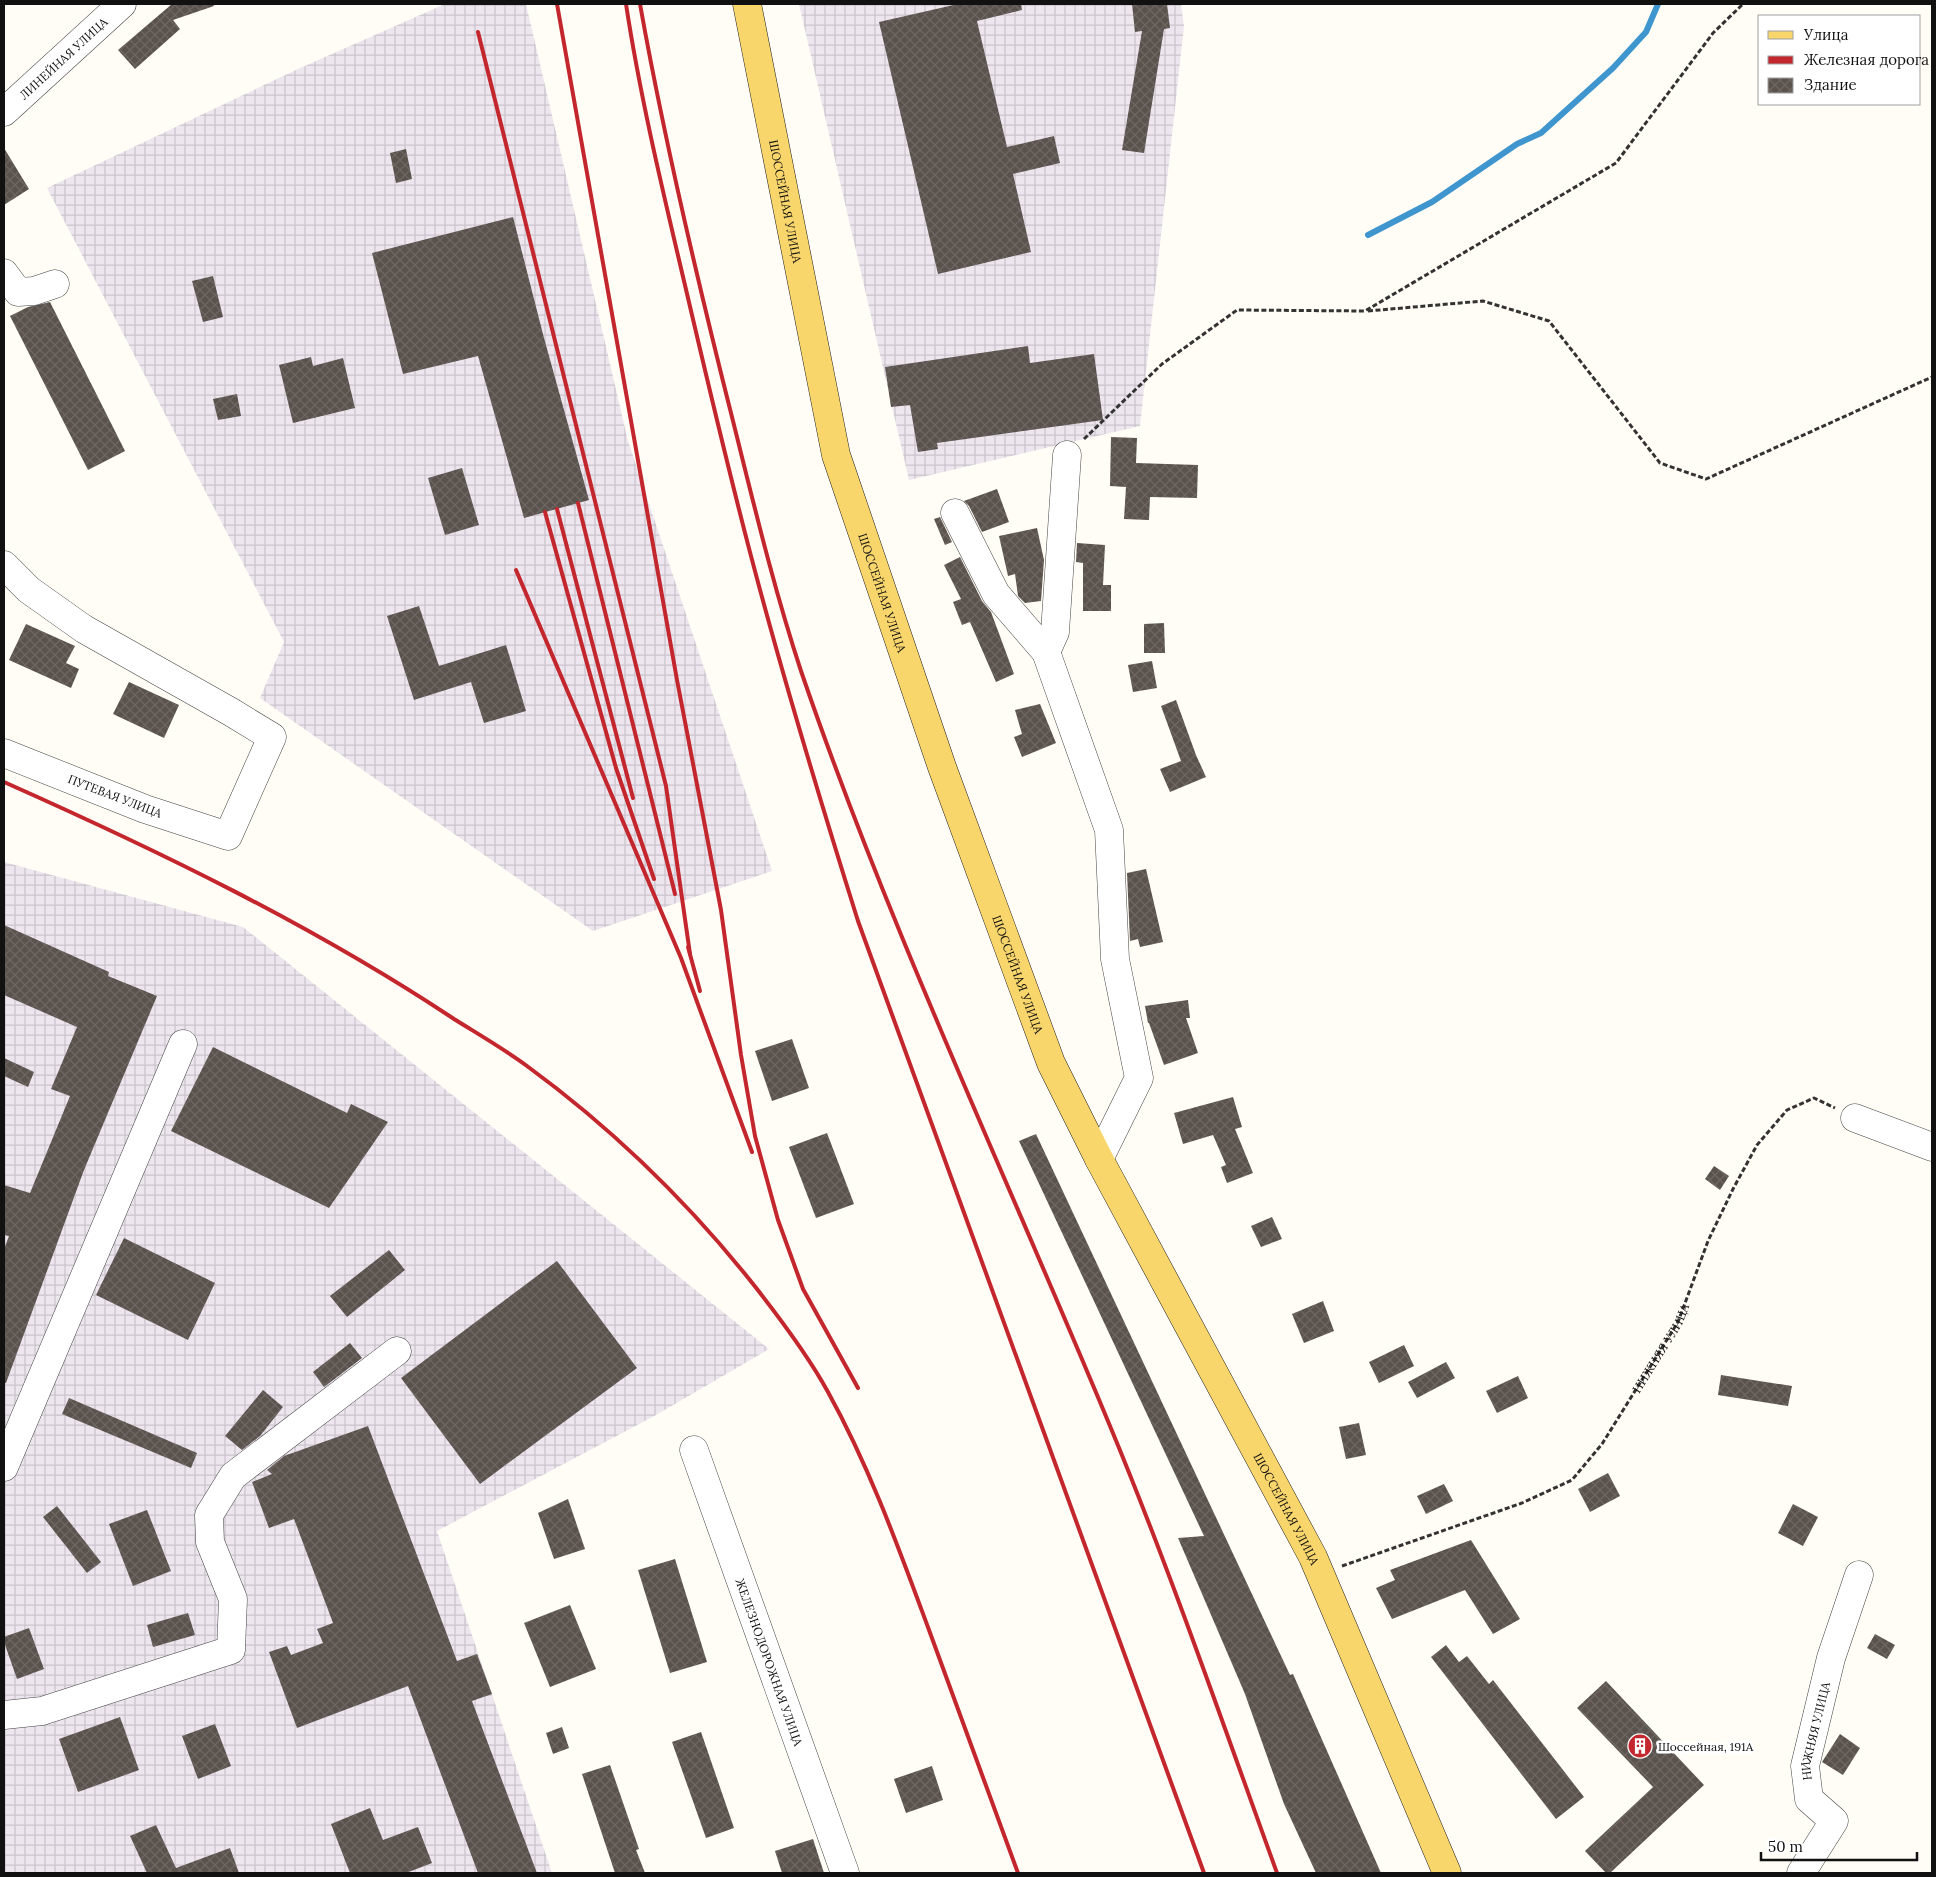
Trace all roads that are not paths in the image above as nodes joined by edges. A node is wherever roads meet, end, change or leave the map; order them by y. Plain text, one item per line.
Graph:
1 (122, 4) edge
2 (747, 4) edge
3 (4, 112) edge
4 (4, 273) edge
5 (54, 284) dead end
6 (1067, 455) road end
7 (955, 513) dead end
8 (4, 565) edge
9 (1046, 652) junction
10 (4, 753) edge
11 (184, 1044) dead end
12 (1855, 1118) road end
13 (1932, 1147) edge
14 (1098, 1159) junction
15 (397, 1351) dead end
16 (694, 1450) dead end
17 (4, 1467) edge
18 (1859, 1575) dead end
19 (4, 1715) edge
20 (845, 1873) edge
21 (1447, 1873) edge
22 (1801, 1873) edge

1 - 3 street, ЛИНЕЙНАЯ УЛИЦА
2 - 14 main road, ШОССЕЙНАЯ УЛИЦА
4 - 5 street
6 - 9 street
7 - 9 street
8 - 10 street, ПУТЕВАЯ УЛИЦА
9 - 14 street
11 - 17 street
12 - 13 street
14 - 21 main road, ШОССЕЙНАЯ УЛИЦА
15 - 19 street
16 - 20 street, ЖЕЛЕЗНОДОРОЖНАЯ УЛИЦА
18 - 22 street, НИЖНЯЯ УЛИЦА

